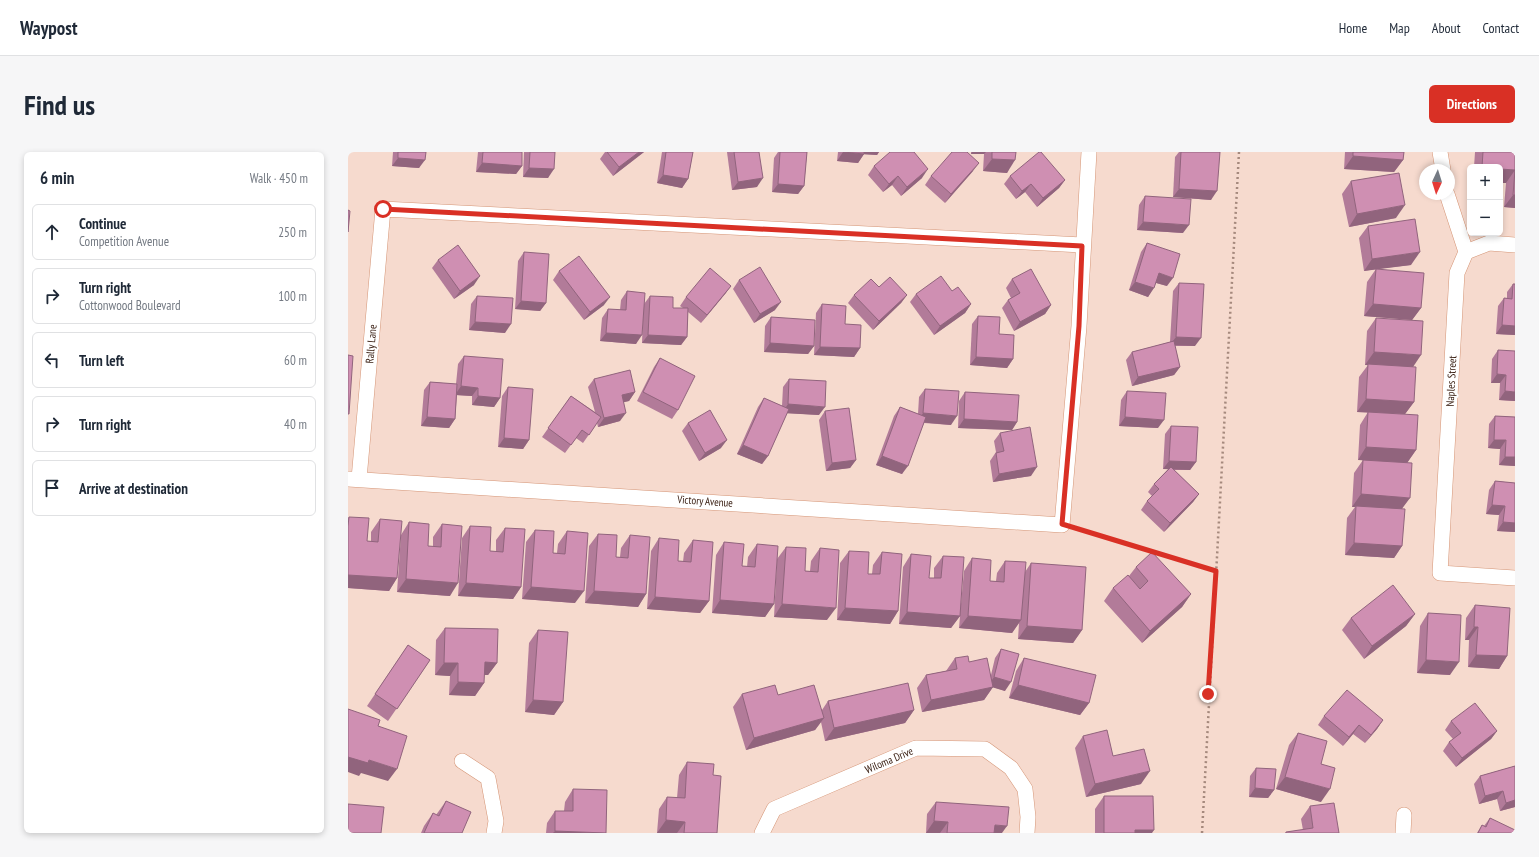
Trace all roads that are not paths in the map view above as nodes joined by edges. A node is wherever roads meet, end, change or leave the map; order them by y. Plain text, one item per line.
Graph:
1 (1089, 152) edge
2 (1440, 152) edge
3 (1442, 164) edge
4 (1449, 200) edge
5 (1515, 245) edge
6 (1082, 246) junction
7 (1466, 252) junction
8 (354, 479) edge
9 (1515, 578) edge
10 (462, 761) dead end
11 (1404, 815) dead end
12 (494, 833) edge
13 (762, 833) edge
14 (1027, 833) edge
15 (1403, 833) edge

1 - 6 street
2 - 3 street
4 - 7 street
5 - 7 street
6 - 8 street, Rally Lane
6 - 8 street, Victory Avenue
7 - 9 street, Naples Street
10 - 12 street
11 - 15 street
13 - 14 street, Wiloma Drive

